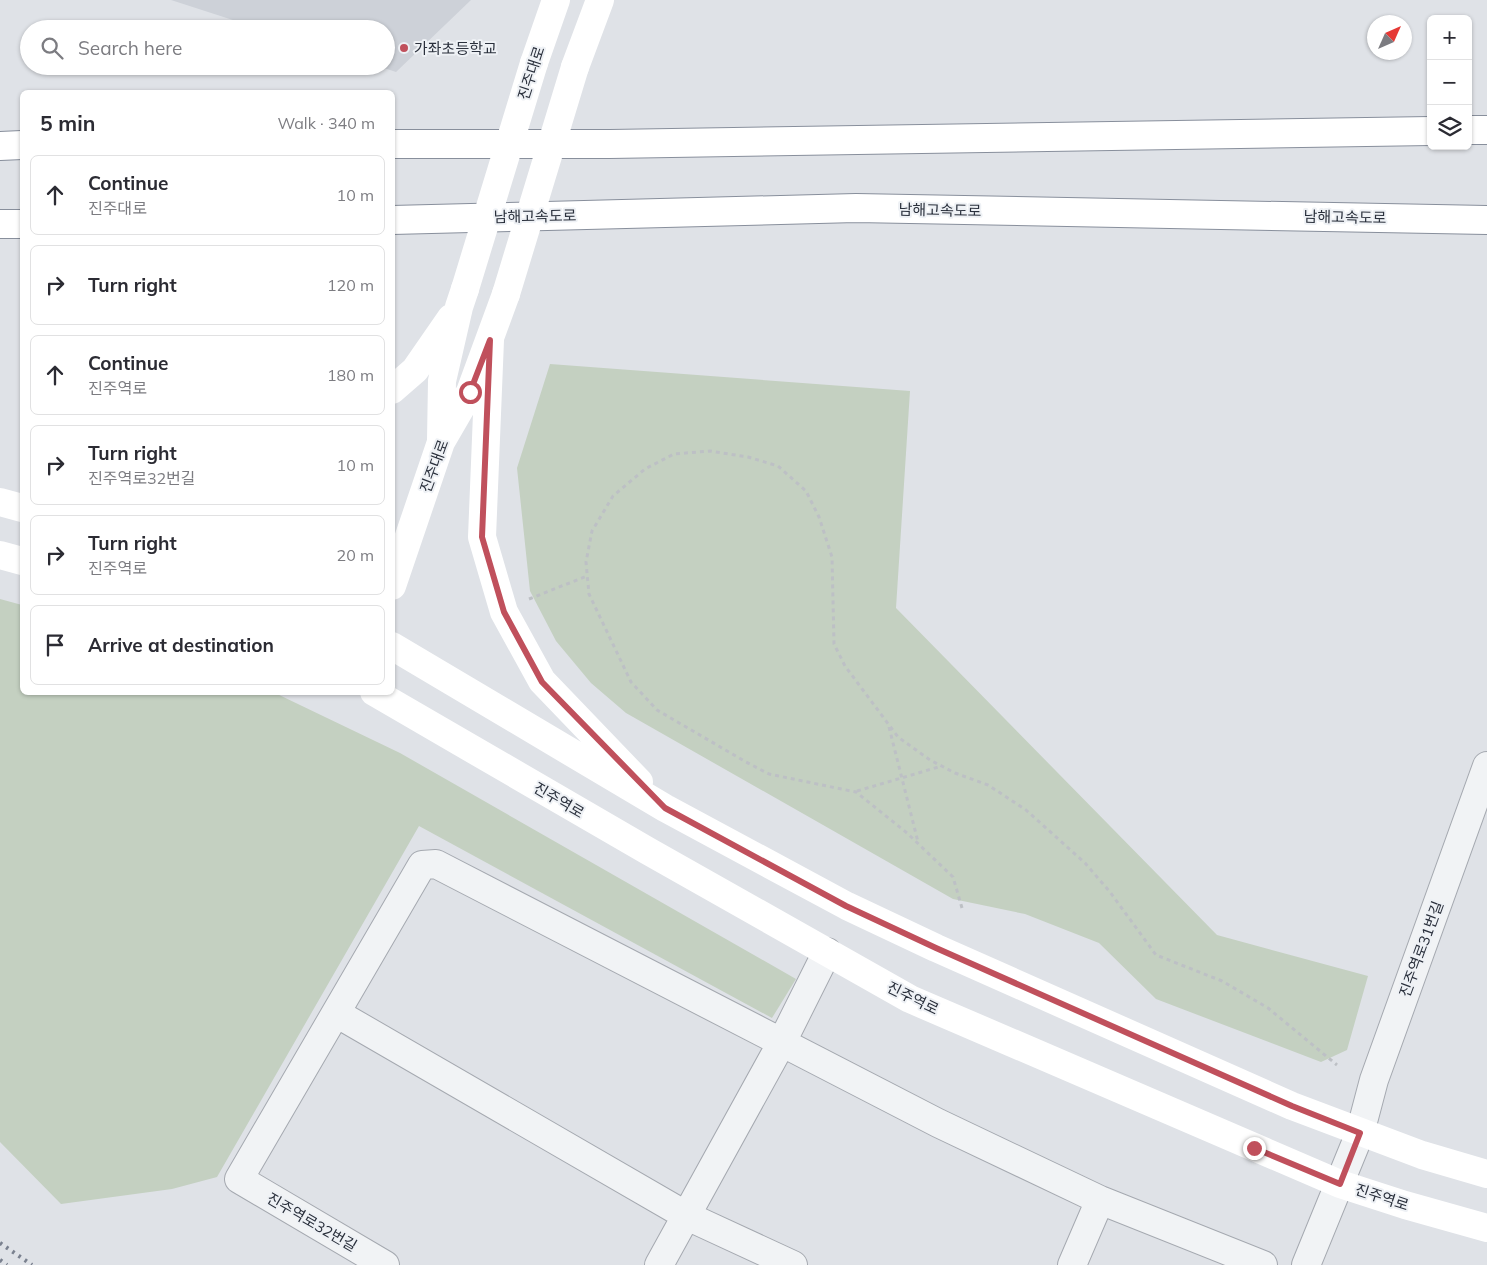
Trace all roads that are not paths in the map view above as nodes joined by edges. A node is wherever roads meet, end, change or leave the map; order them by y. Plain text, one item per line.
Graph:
1 (556, 0) edge
2 (600, 0) edge
3 (1472, 130) edge
4 (1487, 130) edge
5 (1427, 131) edge
6 (395, 144) edge
7 (20, 145) edge
8 (0, 146) edge
9 (395, 220) edge
10 (1487, 220) edge
11 (0, 224) edge
12 (20, 224) edge
13 (462, 298) junction
14 (490, 340) junction
15 (395, 387) edge
16 (441, 442) junction
17 (0, 495) edge
18 (20, 498) edge
19 (0, 502) edge
20 (20, 507) edge
21 (0, 555) edge
22 (20, 560) edge
23 (395, 577) edge
24 (395, 648) edge
25 (379, 695) edge
26 (1486, 771) edge
27 (665, 808) junction
28 (826, 952) junction
29 (336, 1013) junction
30 (782, 1042) junction
31 (1360, 1133) junction
32 (1487, 1174) edge
33 (1340, 1184) junction
34 (1100, 1200) junction
35 (686, 1216) junction
36 (1487, 1228) edge
37 (385, 1265) edge
38 (660, 1265) edge
39 (793, 1265) edge
40 (1072, 1265) edge
41 (1263, 1265) edge
42 (1306, 1265) edge

1 - 13 main road, 진주대로, bridge
2 - 14 main road, 진주대로, bridge
3 - 4 main road
5 - 6 main road
7 - 8 main road
9 - 10 main road, 남해고속도로
11 - 12 main road
13 - 15 main road
13 - 16 main road
14 - 16 main road, 진주대로
14 - 27 main road
16 - 23 main road, 진주대로
17 - 18 main road
19 - 20 main road
21 - 22 main road
24 - 27 main road
25 - 28 main road, 진주역로
26 - 31 street, 진주역로31번길
27 - 31 main road
28 - 30 street
28 - 33 main road, 진주역로
29 - 30 street
29 - 35 street
29 - 37 street, 진주역로32번길
30 - 34 street
30 - 35 street
31 - 32 main road
31 - 33 street
33 - 36 main road, 진주역로
33 - 42 street
34 - 40 street
34 - 41 street
35 - 38 street
35 - 39 street

